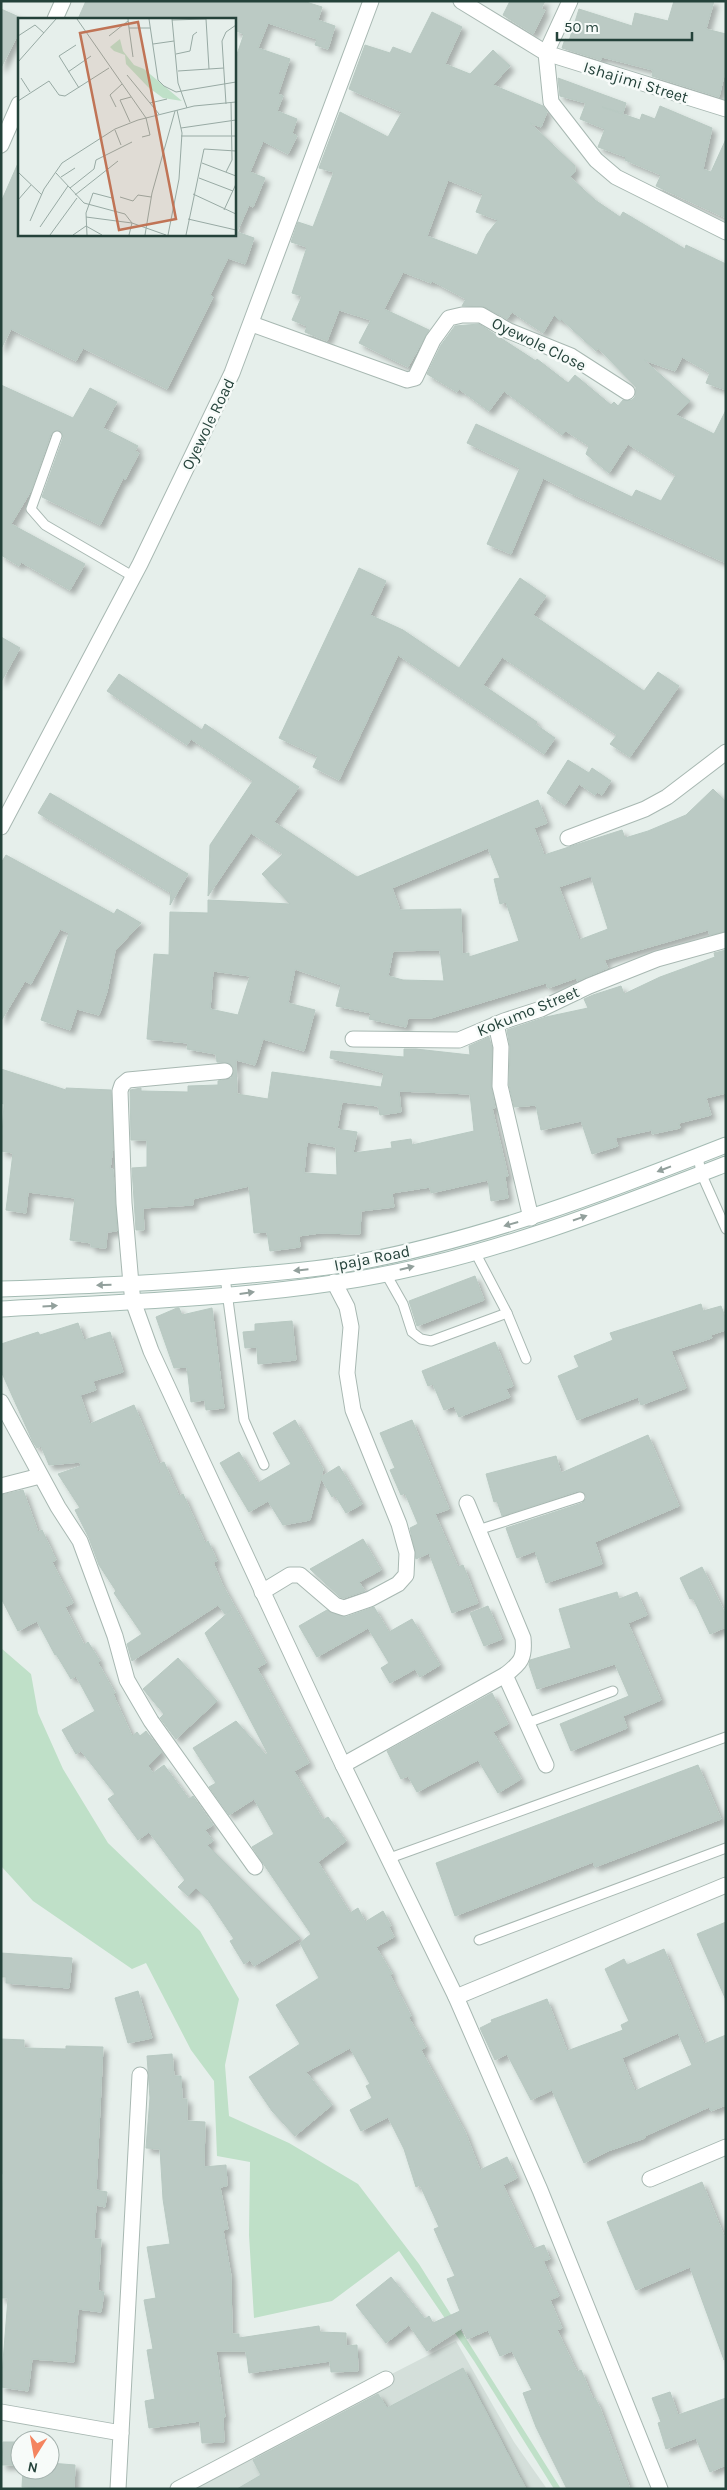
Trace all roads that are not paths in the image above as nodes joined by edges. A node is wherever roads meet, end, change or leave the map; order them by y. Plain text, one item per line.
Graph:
1 (63, 1) edge
2 (371, 1) edge
3 (461, 1) edge
4 (570, 1) edge
5 (55, 18) edge
6 (546, 53) junction
7 (18, 106) edge
8 (726, 109) edge
9 (1, 145) edge
10 (726, 232) edge
11 (252, 324) junction
12 (627, 392) dead end
13 (57, 436) dead end
14 (134, 577) junction
15 (726, 752) edge
16 (1, 827) edge
17 (568, 838) dead end
18 (726, 940) edge
19 (496, 1024) junction
20 (353, 1038) dead end
21 (225, 1071) dead end
22 (726, 1145) edge
23 (698, 1156) junction
24 (726, 1164) edge
25 (701, 1173) junction
26 (531, 1218) junction
27 (726, 1229) edge
28 (432, 1246) junction
29 (475, 1252) junction
30 (433, 1262) junction
31 (386, 1274) junction
32 (225, 1277) junction
33 (334, 1282) junction
34 (131, 1284) junction
35 (1, 1289) edge
36 (226, 1296) junction
37 (133, 1301) junction
38 (1, 1309) edge
39 (507, 1313) junction
40 (526, 1359) dead end
41 (1, 1402) edge
42 (264, 1464) dead end
43 (40, 1476) junction
44 (1, 1486) edge
45 (580, 1497) dead end
46 (467, 1503) dead end
47 (478, 1530) junction
48 (262, 1592) junction
49 (505, 1675) junction
50 (613, 1691) dead end
51 (527, 1723) junction
52 (726, 1737) edge
53 (343, 1765) junction
54 (546, 1765) dead end
55 (726, 1848) edge
56 (387, 1859) junction
57 (255, 1867) dead end
58 (726, 1885) edge
59 (480, 1940) dead end
60 (456, 1997) junction
61 (140, 2074) dead end
62 (726, 2147) edge
63 (650, 2179) dead end
64 (386, 2379) dead end
65 (1, 2412) edge
66 (121, 2433) junction
67 (118, 2489) edge
68 (178, 2489) edge
69 (660, 2489) edge

1 - 5 street
2 - 11 street, Oyewole Road
3 - 6 street, Ishajimi Street
4 - 6 street
6 - 8 street, Ishajimi Street
6 - 10 street
7 - 9 street
11 - 12 street, Oyewole Close
11 - 14 street, Oyewole Road
13 - 14 lane
14 - 16 street, Oyewole Road
15 - 17 street
18 - 19 street, Kokumo Street
19 - 20 street, Kokumo Street
19 - 26 street
21 - 34 street
22 - 23 street, Ipaja Road
23 - 25 lane
23 -> 26 street, Ipaja Road
24 - 25 street, Ipaja Road
25 - 27 lane
29 -> 25 street, Ipaja Road
26 -> 28 street, Ipaja Road
28 - 30 street
28 -> 32 street, Ipaja Road
29 - 30 street, Ipaja Road
29 - 39 lane
31 -> 30 street, Ipaja Road
31 - 33 street, Ipaja Road
31 - 39 lane
32 - 34 street, Ipaja Road
32 - 36 lane
36 -> 33 street, Ipaja Road
33 - 48 street
34 -> 35 street, Ipaja Road
34 - 37 street
36 - 37 street, Ipaja Road
36 - 42 lane
38 -> 37 street, Ipaja Road
37 - 48 street
39 - 40 lane
41 - 43 street
43 - 44 street
43 - 57 street
45 - 47 lane
46 - 47 street
47 - 49 street
48 - 53 street
49 - 51 street
49 - 53 street
50 - 51 lane
51 - 54 street
52 - 56 lane
53 - 56 street
55 - 59 lane
56 - 60 street
58 - 60 street
60 - 69 street
61 - 66 street
62 - 63 street
64 - 68 street
65 - 66 street
66 - 67 street

